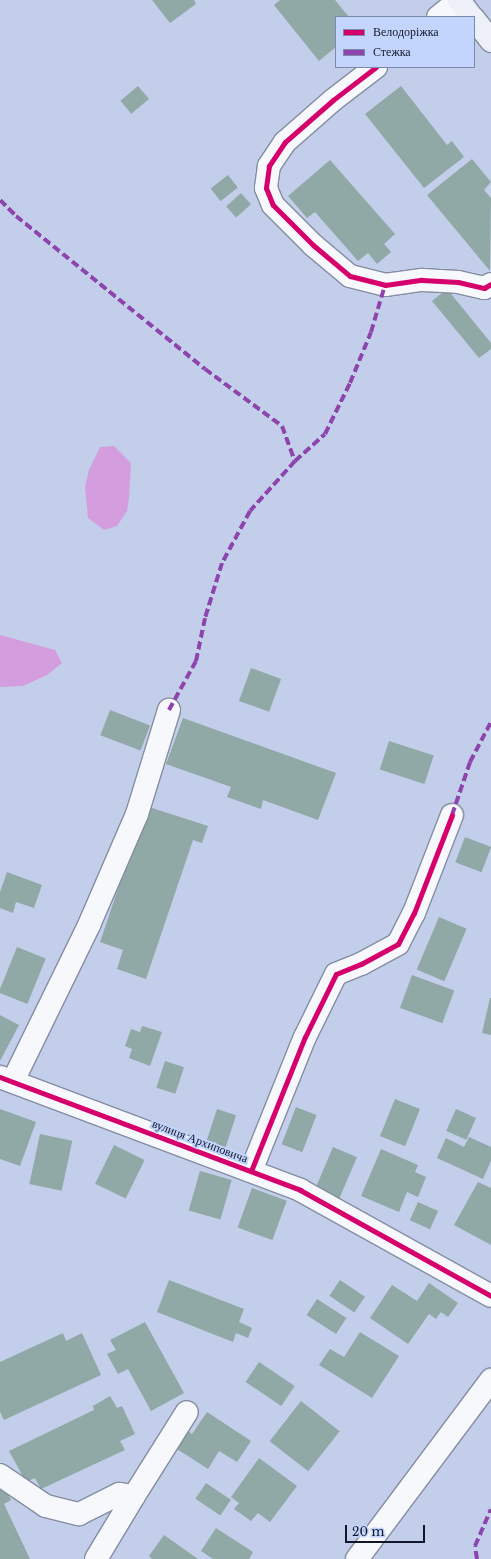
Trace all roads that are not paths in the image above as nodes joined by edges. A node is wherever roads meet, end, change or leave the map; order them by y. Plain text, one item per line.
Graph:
1 (459, 0) edge
2 (439, 16) edge
3 (471, 16) edge
4 (475, 21) edge
5 (491, 41) edge
6 (375, 68) edge
7 (491, 284) edge
8 (169, 710) dead end
9 (452, 815) dead end
10 (7, 1079) edge
11 (250, 1171) junction
12 (491, 1296) edge
13 (491, 1380) edge
14 (187, 1412) dead end
15 (0, 1475) edge
16 (134, 1496) junction
17 (96, 1559) edge
18 (356, 1559) edge

1 - 2 street
1 - 3 main road
4 - 5 main road
6 - 7 street
8 - 10 street
9 - 11 street
10 - 11 street, вулиця Архиповича
11 - 12 street, вулиця Архиповича
13 - 18 street
14 - 16 street
15 - 16 street
16 - 17 street

